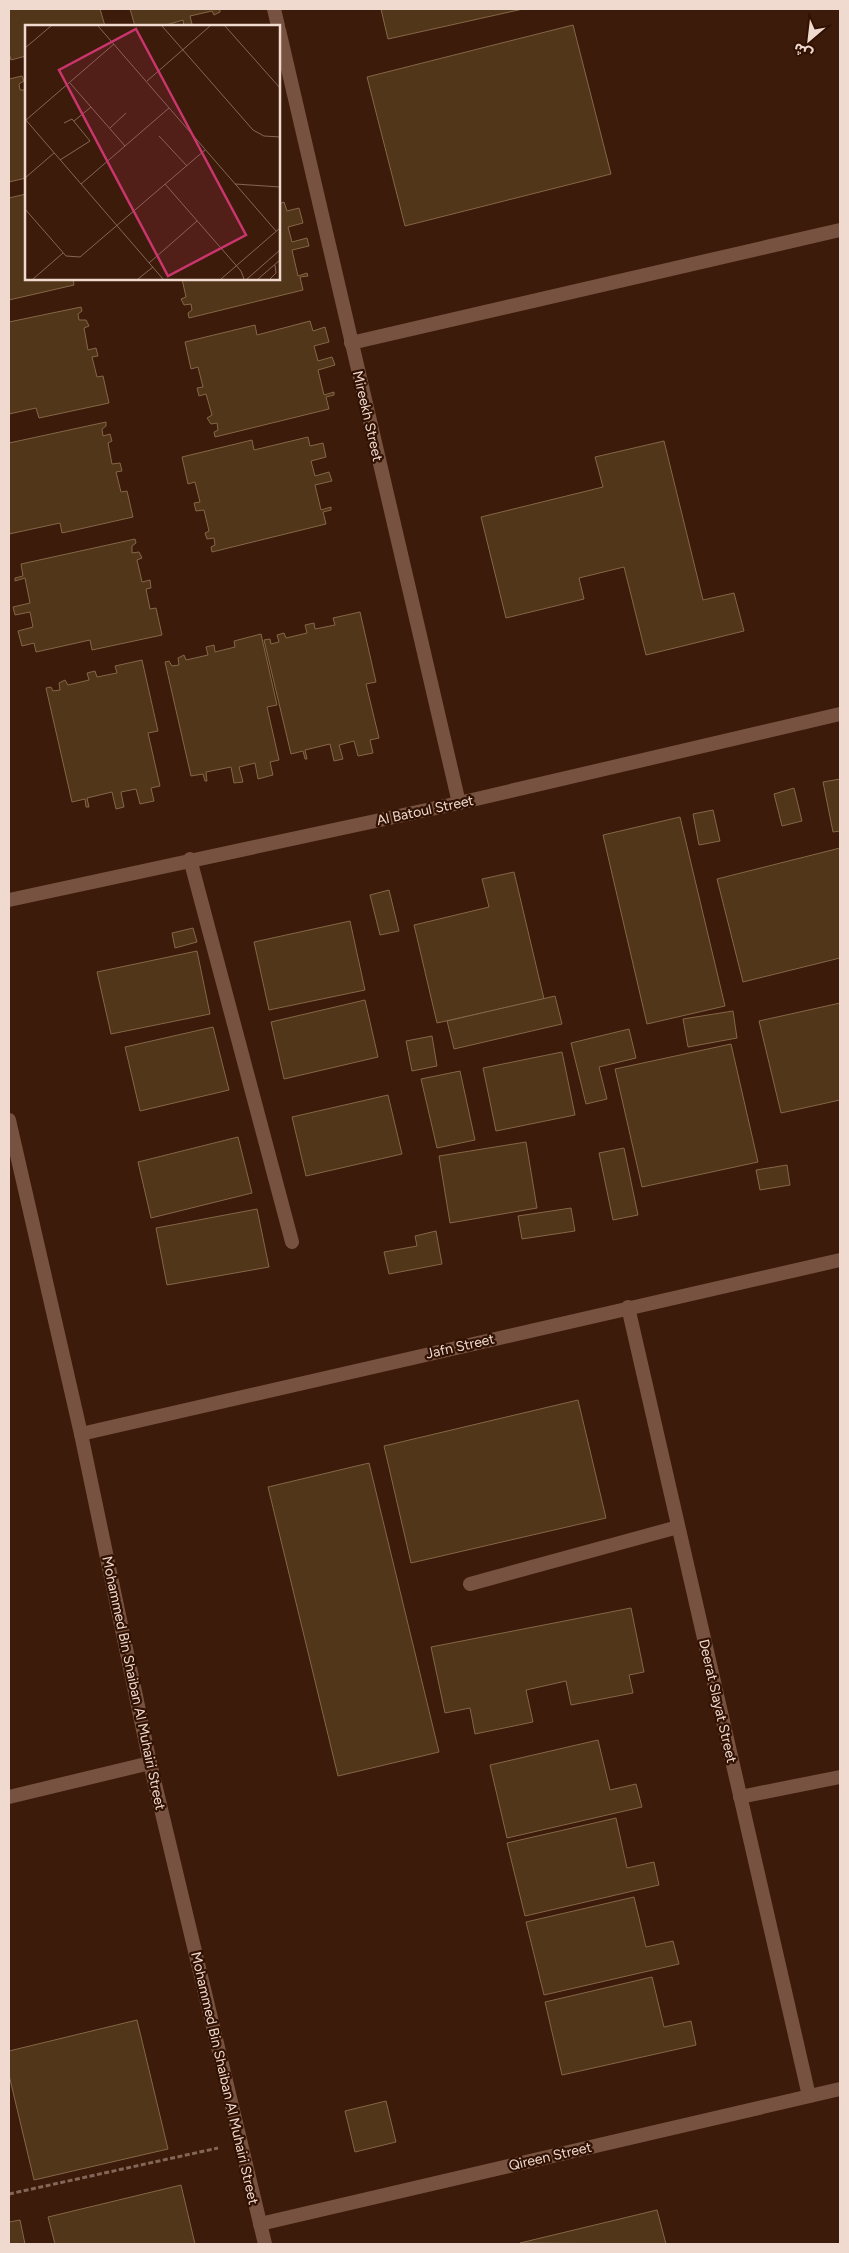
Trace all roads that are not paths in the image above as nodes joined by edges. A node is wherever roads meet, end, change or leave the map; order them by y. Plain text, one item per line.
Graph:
1 (274, 9) edge
2 (277, 25) edge
3 (280, 37) edge
4 (840, 230) edge
5 (351, 343) junction
6 (840, 714) edge
7 (459, 803) junction
8 (190, 859) junction
9 (9, 900) edge
10 (9, 1120) edge
11 (292, 1242) dead end
12 (840, 1260) edge
13 (628, 1307) junction
14 (81, 1434) junction
15 (678, 1527) junction
16 (470, 1584) dead end
17 (150, 1763) junction
18 (840, 1777) edge
19 (9, 1797) edge
20 (740, 1797) junction
21 (840, 2089) edge
22 (809, 2096) junction
23 (260, 2224) junction
24 (265, 2244) edge

1 - 2 street, Mireekh Street
3 - 5 street, Mireekh Street
4 - 5 street
5 - 7 street, Mireekh Street
6 - 7 street, Al Batoul Street
7 - 8 street, Al Batoul Street
8 - 9 street, Al Batoul Street
8 - 11 street
10 - 14 street, Mohammed Bin Shaiban Al Muhairi Street
12 - 13 street, Jafn Street
13 - 14 street, Jafn Street
13 - 15 street, Deerat Slayat Street
14 - 17 street, Mohammed Bin Shaiban Al Muhairi Street
15 - 16 street
15 - 20 street, Deerat Slayat Street
17 - 19 street
17 - 23 street, Mohammed Bin Shaiban Al Muhairi Street
18 - 20 street
20 - 22 street, Deerat Slayat Street
21 - 22 street, Qireen Street
22 - 23 street, Qireen Street
23 - 24 street, Mohammed Bin Shaiban Al Muhairi Street

